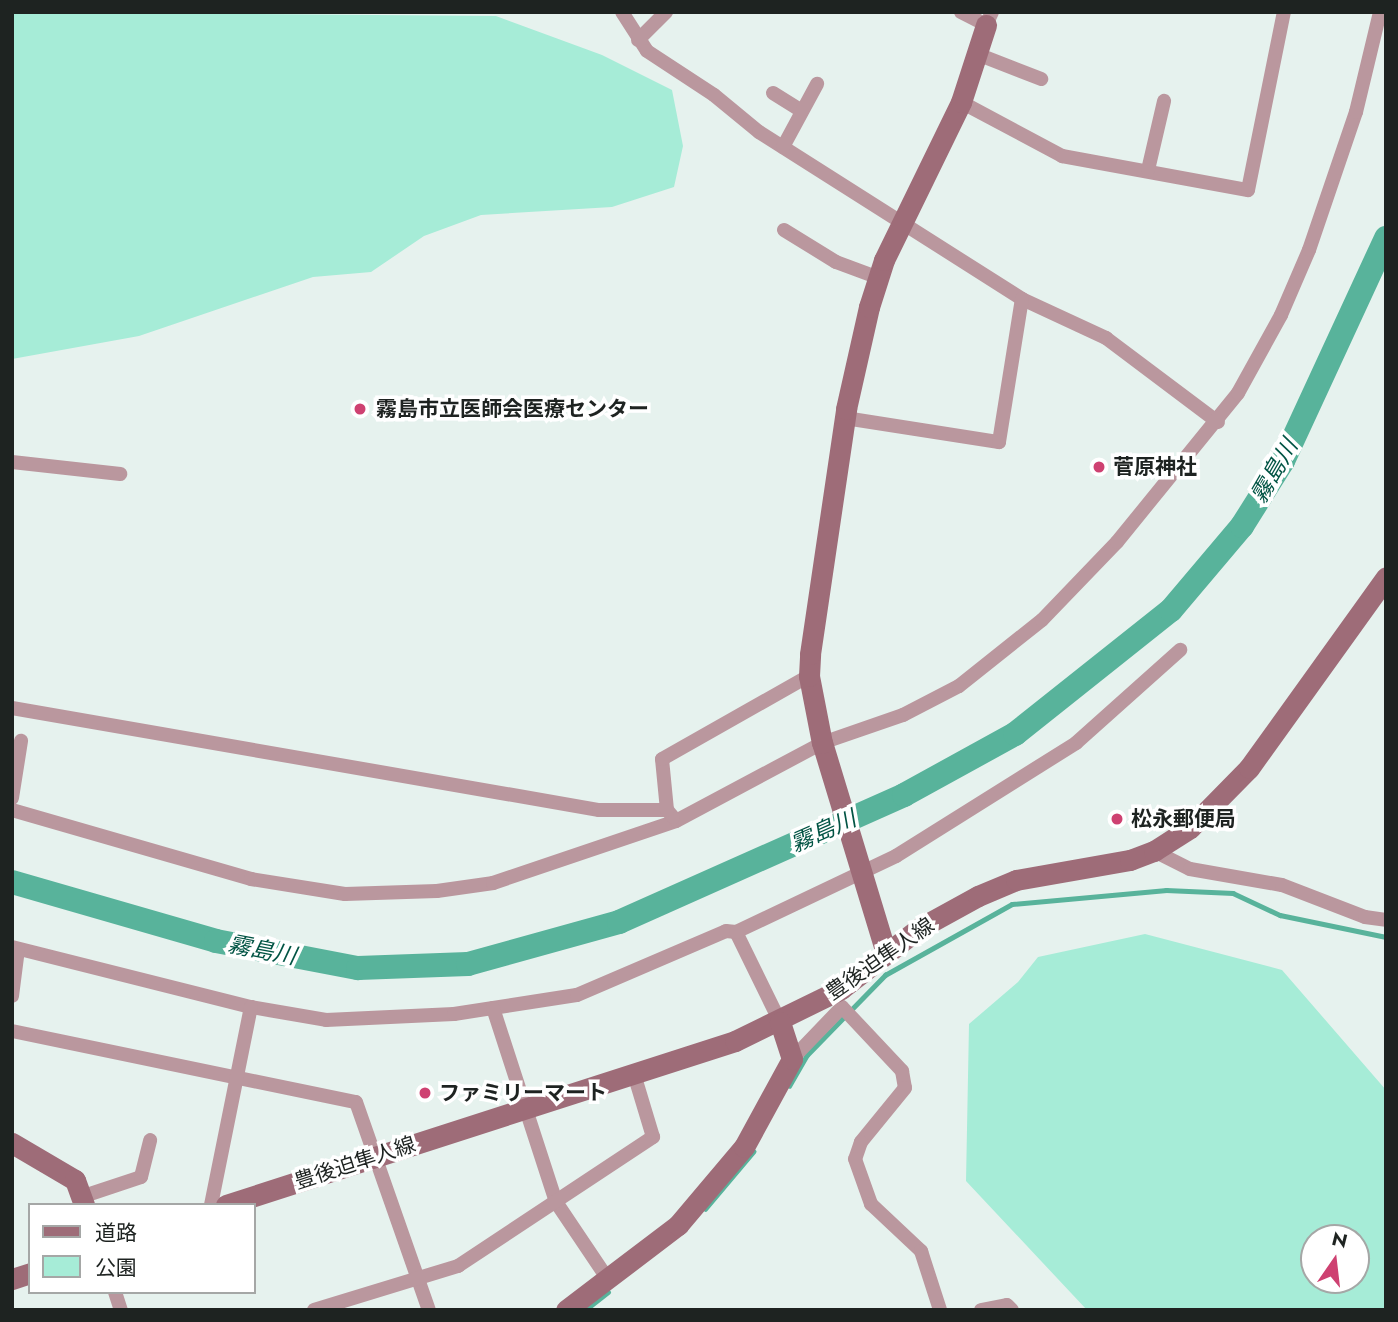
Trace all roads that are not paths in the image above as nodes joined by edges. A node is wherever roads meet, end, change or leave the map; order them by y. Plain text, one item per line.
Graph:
1 (622, 12) edge
2 (666, 12) edge
3 (961, 12) edge
4 (1284, 12) edge
5 (1380, 12) edge
6 (989, 18) edge
7 (638, 40) junction
8 (977, 54) junction
9 (1041, 79) dead end
10 (817, 84) dead end
11 (773, 93) dead end
12 (1164, 101) dead end
13 (961, 102) junction
14 (802, 111) junction
15 (783, 147) junction
16 (1148, 170) junction
17 (902, 222) junction
18 (784, 229) dead end
19 (879, 278) junction
20 (1022, 299) junction
21 (845, 418) junction
22 (1218, 422) junction
23 (12, 462) edge
24 (120, 474) dead end
25 (1386, 577) edge
26 (1180, 650) dead end
27 (809, 676) junction
28 (12, 708) edge
29 (21, 740) dead end
30 (822, 743) junction
31 (12, 797) edge
32 (12, 810) edge
33 (672, 815) junction
34 (1154, 851) junction
35 (863, 874) junction
36 (1386, 920) edge
37 (736, 932) junction
38 (15, 948) edge
39 (886, 953) junction
40 (12, 996) edge
41 (251, 1007) junction
42 (493, 1008) junction
43 (780, 1022) junction
44 (12, 1031) edge
45 (792, 1059) junction
46 (634, 1074) junction
47 (240, 1079) junction
48 (527, 1109) junction
49 (150, 1140) dead end
50 (12, 1143) edge
51 (374, 1156) junction
52 (82, 1201) edge
53 (556, 1202) junction
54 (211, 1203) edge
55 (232, 1203) edge
56 (418, 1275) junction
57 (607, 1278) junction
58 (314, 1310) edge
59 (429, 1310) edge
60 (566, 1310) edge
61 (940, 1310) edge
62 (981, 1310) edge
63 (1012, 1310) edge

1 - 7 street
2 - 7 street
3 - 6 street
4 - 16 street
5 - 22 street
6 - 8 street
7 - 15 street
8 - 9 street
8 - 13 street
10 - 14 street
11 - 14 street
12 - 16 street
13 - 16 street
13 - 17 street
14 - 15 street
15 - 17 street
17 - 19 street
17 - 20 street
18 - 19 street
19 - 21 street
20 - 21 street
20 - 22 street
21 - 27 street
22 - 30 street
23 - 24 street
25 - 34 street, 豊後迫隼人線
26 - 35 street
27 - 30 street
27 - 33 street
28 - 33 street
29 - 31 street
30 - 33 street
30 - 35 street
32 - 33 street
34 - 36 street
34 - 39 street, 豊後迫隼人線
35 - 37 street
35 - 39 street
37 - 42 street
37 - 43 street
38 - 40 street
38 - 41 street
39 - 43 street, 豊後迫隼人線
41 - 42 street
41 - 47 street
42 - 48 street
43 - 45 street
43 - 46 street, 豊後迫隼人線
44 - 47 street
45 - 57 street
45 - 61 street
46 - 48 street, 豊後迫隼人線
46 - 53 street
47 - 51 street
47 - 54 street
48 - 51 street, 豊後迫隼人線
48 - 53 street
49 - 52 street
50 - 52 street
51 - 55 street, 豊後迫隼人線
51 - 56 street
53 - 56 street
53 - 57 street
56 - 58 street
56 - 59 street
57 - 60 street
62 - 63 street

